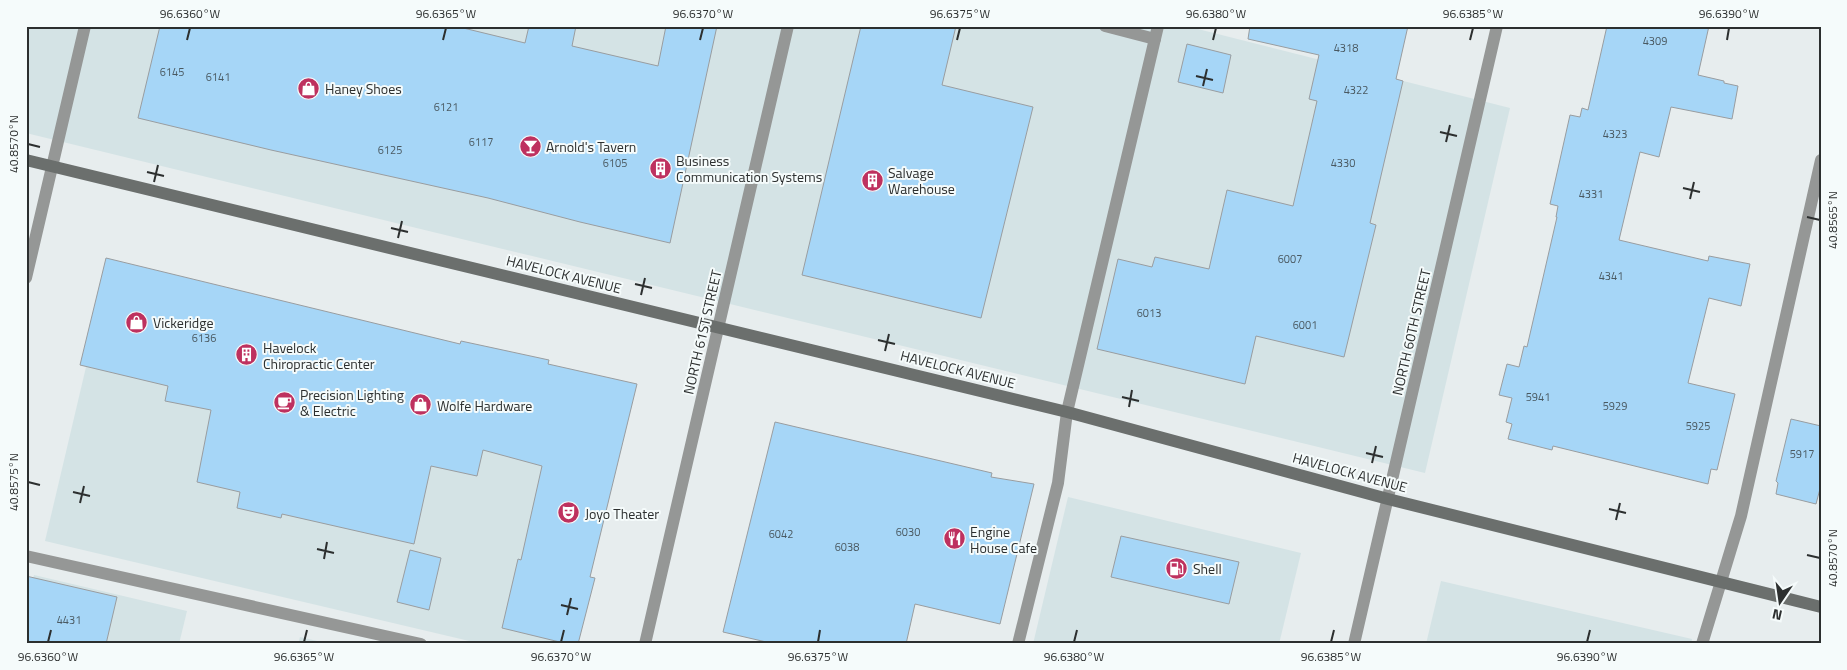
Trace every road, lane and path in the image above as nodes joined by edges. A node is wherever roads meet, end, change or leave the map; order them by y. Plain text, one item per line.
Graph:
1 (85, 26) edge
2 (788, 26) edge
3 (1104, 26) edge
4 (1497, 26) edge
5 (1157, 32) edge
6 (26, 160) edge
7 (1821, 160) edge
8 (51, 166) junction
9 (26, 278) edge
10 (719, 326) junction
11 (1067, 412) junction
12 (1388, 499) junction
13 (26, 556) edge
14 (1720, 582) junction
15 (1821, 607) edge
16 (421, 644) edge
17 (645, 644) edge
18 (1018, 644) edge
19 (1354, 644) edge
20 (1702, 644) edge

1 - 8 street
2 - 10 street, NORTH 61ST STREET
3 - 5 street
4 - 12 street, NORTH 60TH STREET
5 - 11 street
6 - 8 main road, HAVELOCK AVENUE
7 - 14 street
8 - 9 street
8 - 10 main road, HAVELOCK AVENUE
10 - 11 main road, HAVELOCK AVENUE
10 - 17 street, NORTH 61ST STREET
11 - 12 main road, HAVELOCK AVENUE
11 - 18 street
12 - 14 main road, HAVELOCK AVENUE
12 - 19 street, NORTH 60TH STREET
13 - 16 street
14 - 15 main road, HAVELOCK AVENUE
14 - 20 street

